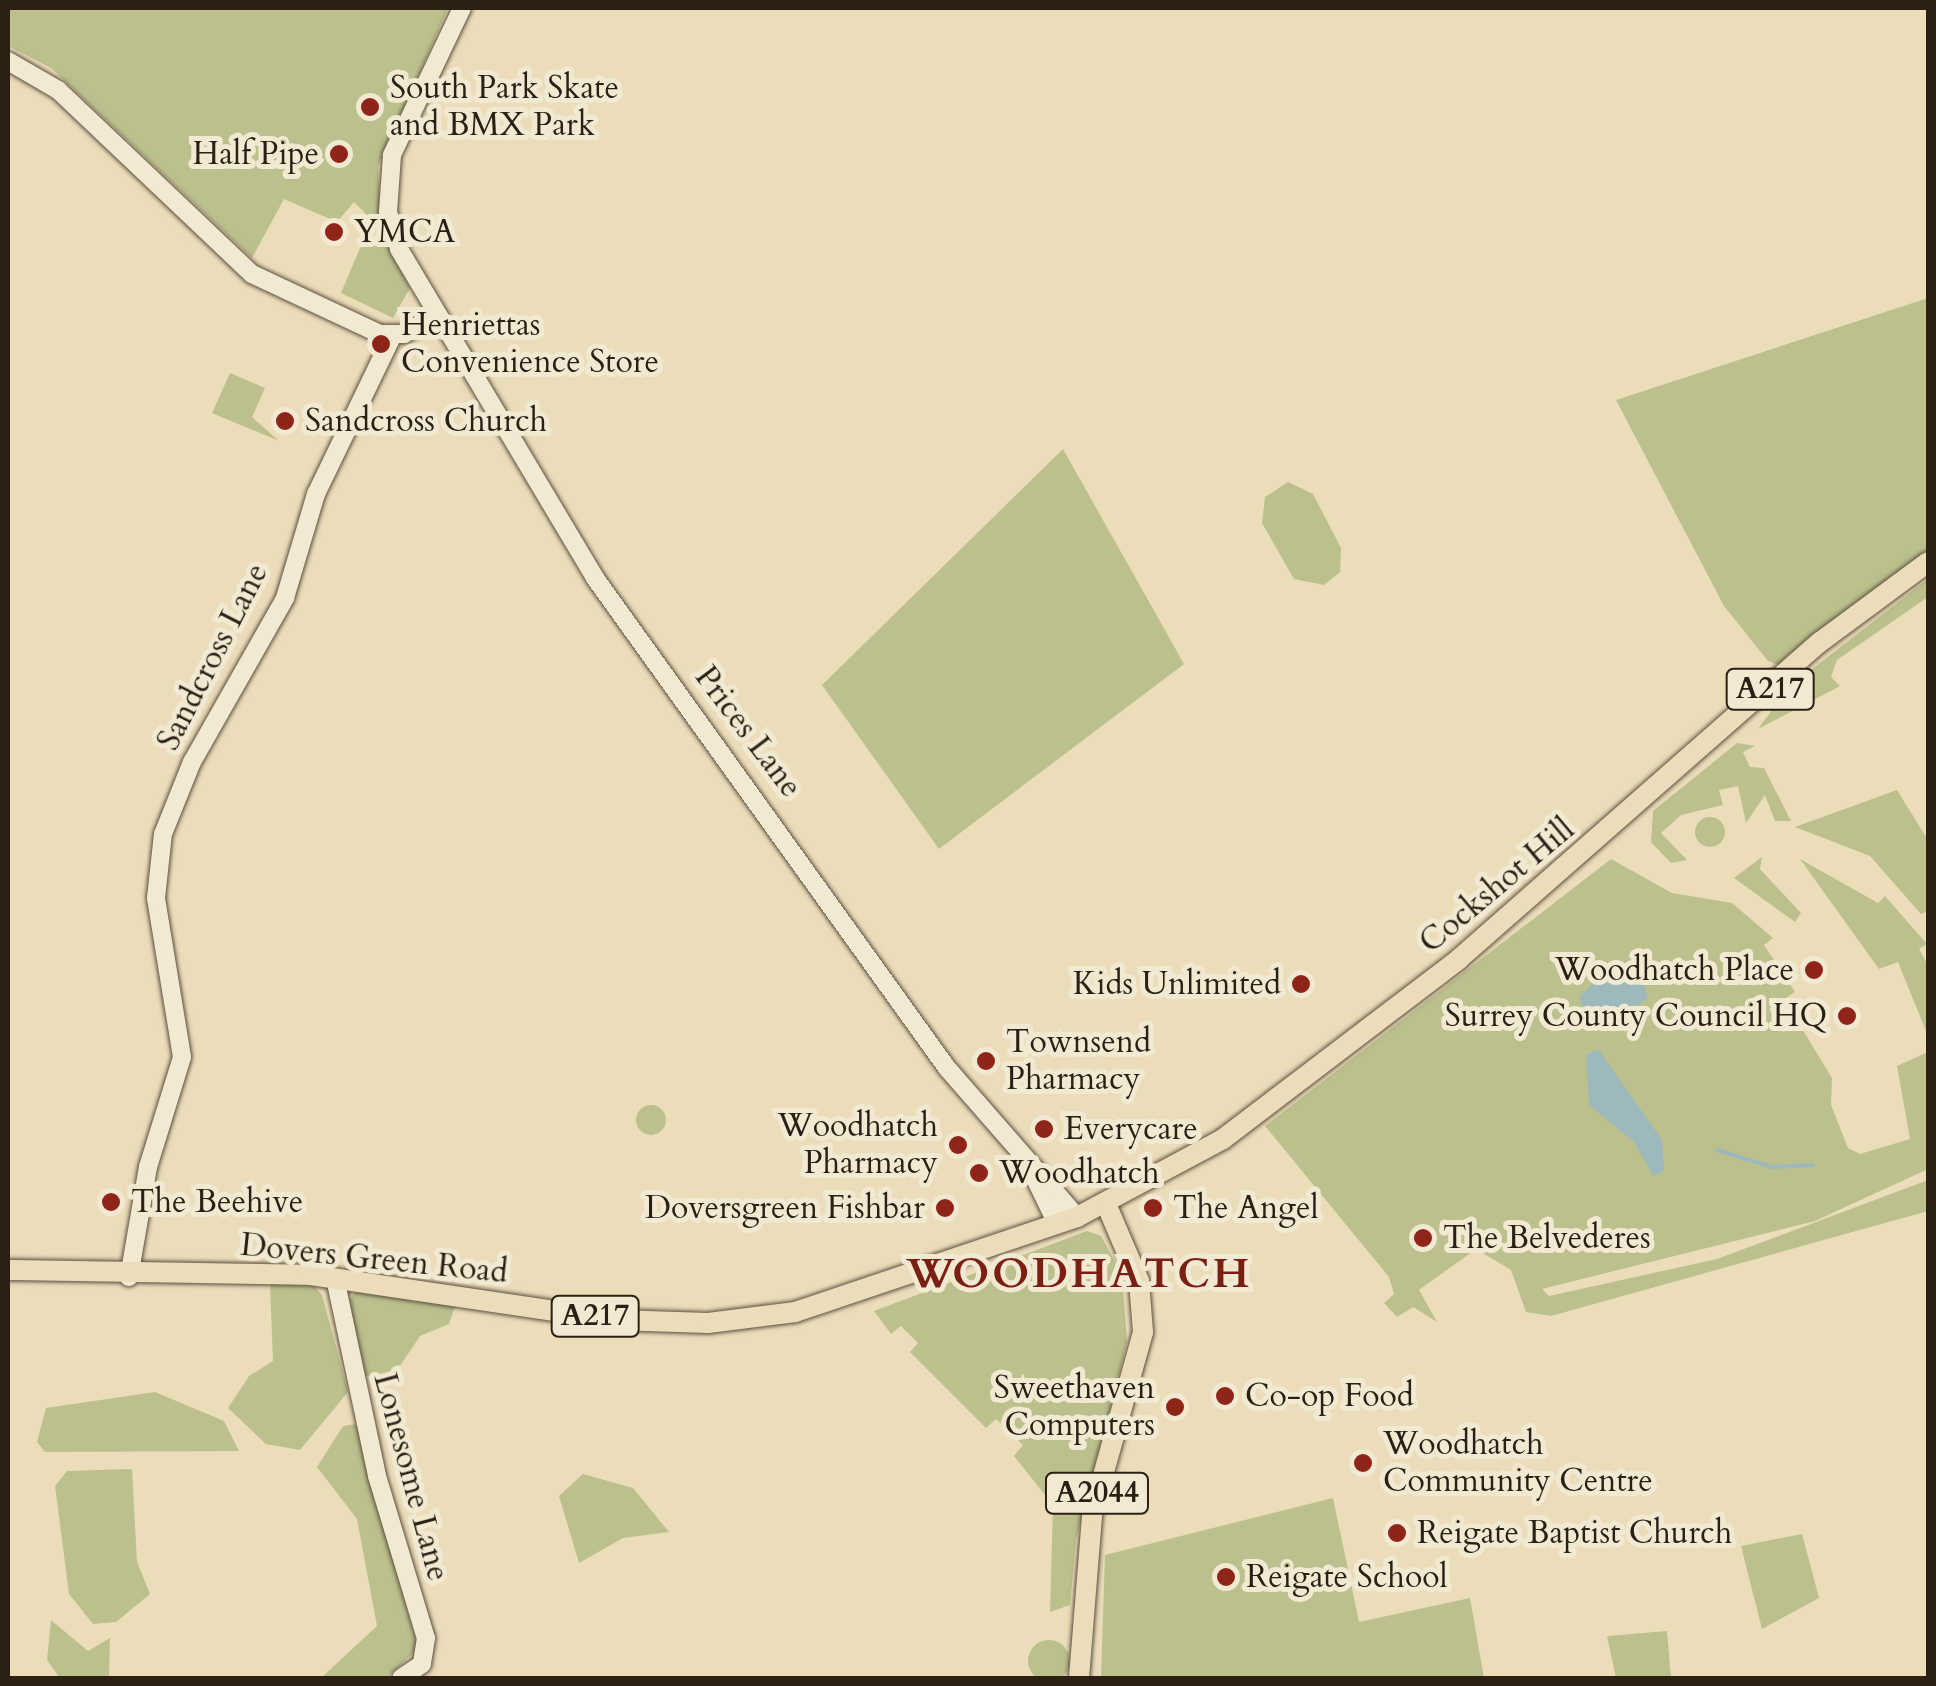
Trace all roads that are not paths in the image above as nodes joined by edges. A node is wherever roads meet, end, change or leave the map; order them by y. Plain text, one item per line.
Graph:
1 (462, 8) edge
2 (8, 61) edge
3 (436, 315) junction
4 (393, 334) junction
5 (1928, 562) edge
6 (1107, 1206) junction
7 (1067, 1221) junction
8 (8, 1270) edge
9 (130, 1277) junction
10 (335, 1278) junction
11 (401, 1678) edge
12 (1079, 1678) edge

1 - 3 street
2 - 4 street
3 - 4 street
3 - 7 street, Prices Lane
4 - 9 street, Sandcross Lane
5 - 6 main road, Cockshot Hill / A217
6 - 7 main road, Cockshot Hill / A217
6 - 12 main road, A2044
7 - 10 main road, Dovers Green Road / A217
8 - 9 main road, Dovers Green Road / A217
9 - 10 main road, Dovers Green Road / A217
10 - 11 street, Lonesome Lane

